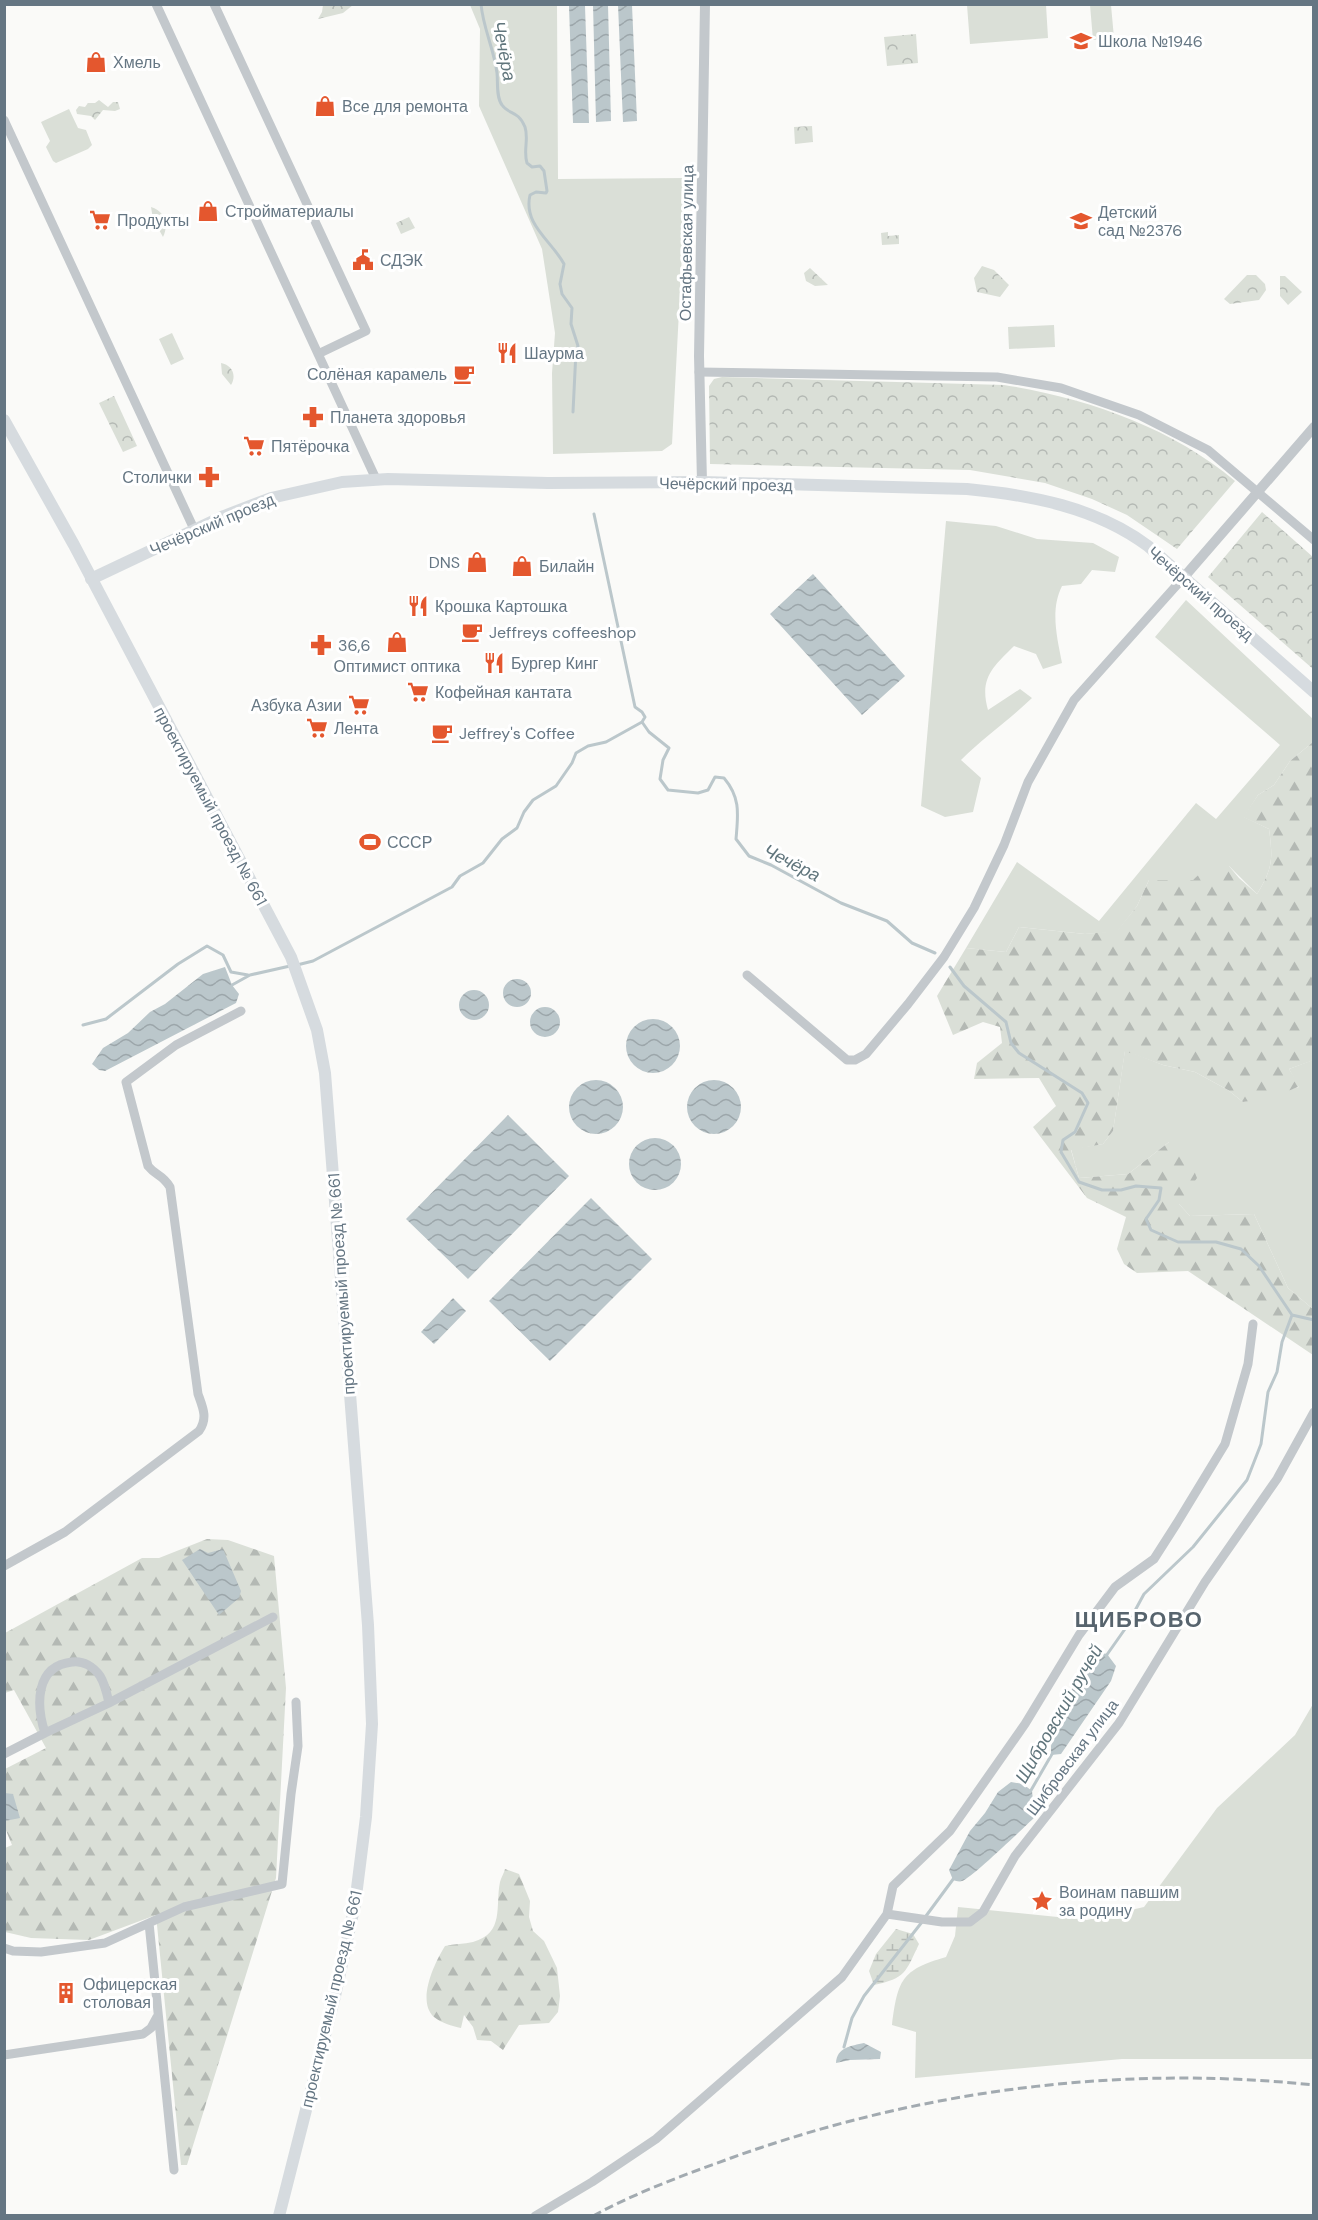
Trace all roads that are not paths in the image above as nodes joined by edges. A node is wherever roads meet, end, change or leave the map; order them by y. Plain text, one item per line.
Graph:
1 (156, 4) edge
2 (214, 4) edge
3 (705, 4) edge
4 (4, 120) edge
5 (318, 354) junction
6 (699, 372) junction
7 (4, 420) edge
8 (1314, 427) edge
9 (376, 479) junction
10 (702, 482) junction
11 (1257, 491) junction
12 (194, 529) junction
13 (1314, 540) edge
14 (1184, 577) junction
15 (91, 579) junction
16 (1314, 692) edge
17 (747, 975) dead end
18 (241, 1011) dead end
19 (1253, 1324) dead end
20 (1314, 1412) edge
21 (4, 1566) edge
22 (273, 1617) dead end
23 (296, 1702) dead end
24 (109, 1703) junction
25 (45, 1733) junction
26 (4, 1754) edge
27 (887, 1914) junction
28 (149, 1923) junction
29 (4, 1948) edge
30 (157, 2015) junction
31 (4, 2055) edge
32 (174, 2170) dead end
33 (279, 2216) edge
34 (535, 2216) edge

1 - 5 street
2 - 5 street
3 - 6 street, Остафьевская улица
4 - 12 street
5 - 9 street
6 - 10 street, Остафьевская улица
6 - 11 street
7 - 15 main road, проектируемый проезд № 661
8 - 11 street
9 - 10 main road, Чечёрский проезд
9 - 12 main road, Чечёрский проезд
10 - 14 main road, Чечёрский проезд
11 - 13 street
11 - 14 street
12 - 15 main road, Чечёрский проезд
14 - 16 main road, Чечёрский проезд
14 - 17 street
15 - 33 main road, проектируемый проезд № 661
18 - 21 street
19 - 27 street
20 - 27 street, Щибровская улица
22 - 24 street
23 - 28 street
24 - 25 street
24 - 25 street
25 - 26 street
27 - 34 street
28 - 29 street
28 - 30 street
30 - 31 street
30 - 32 street

